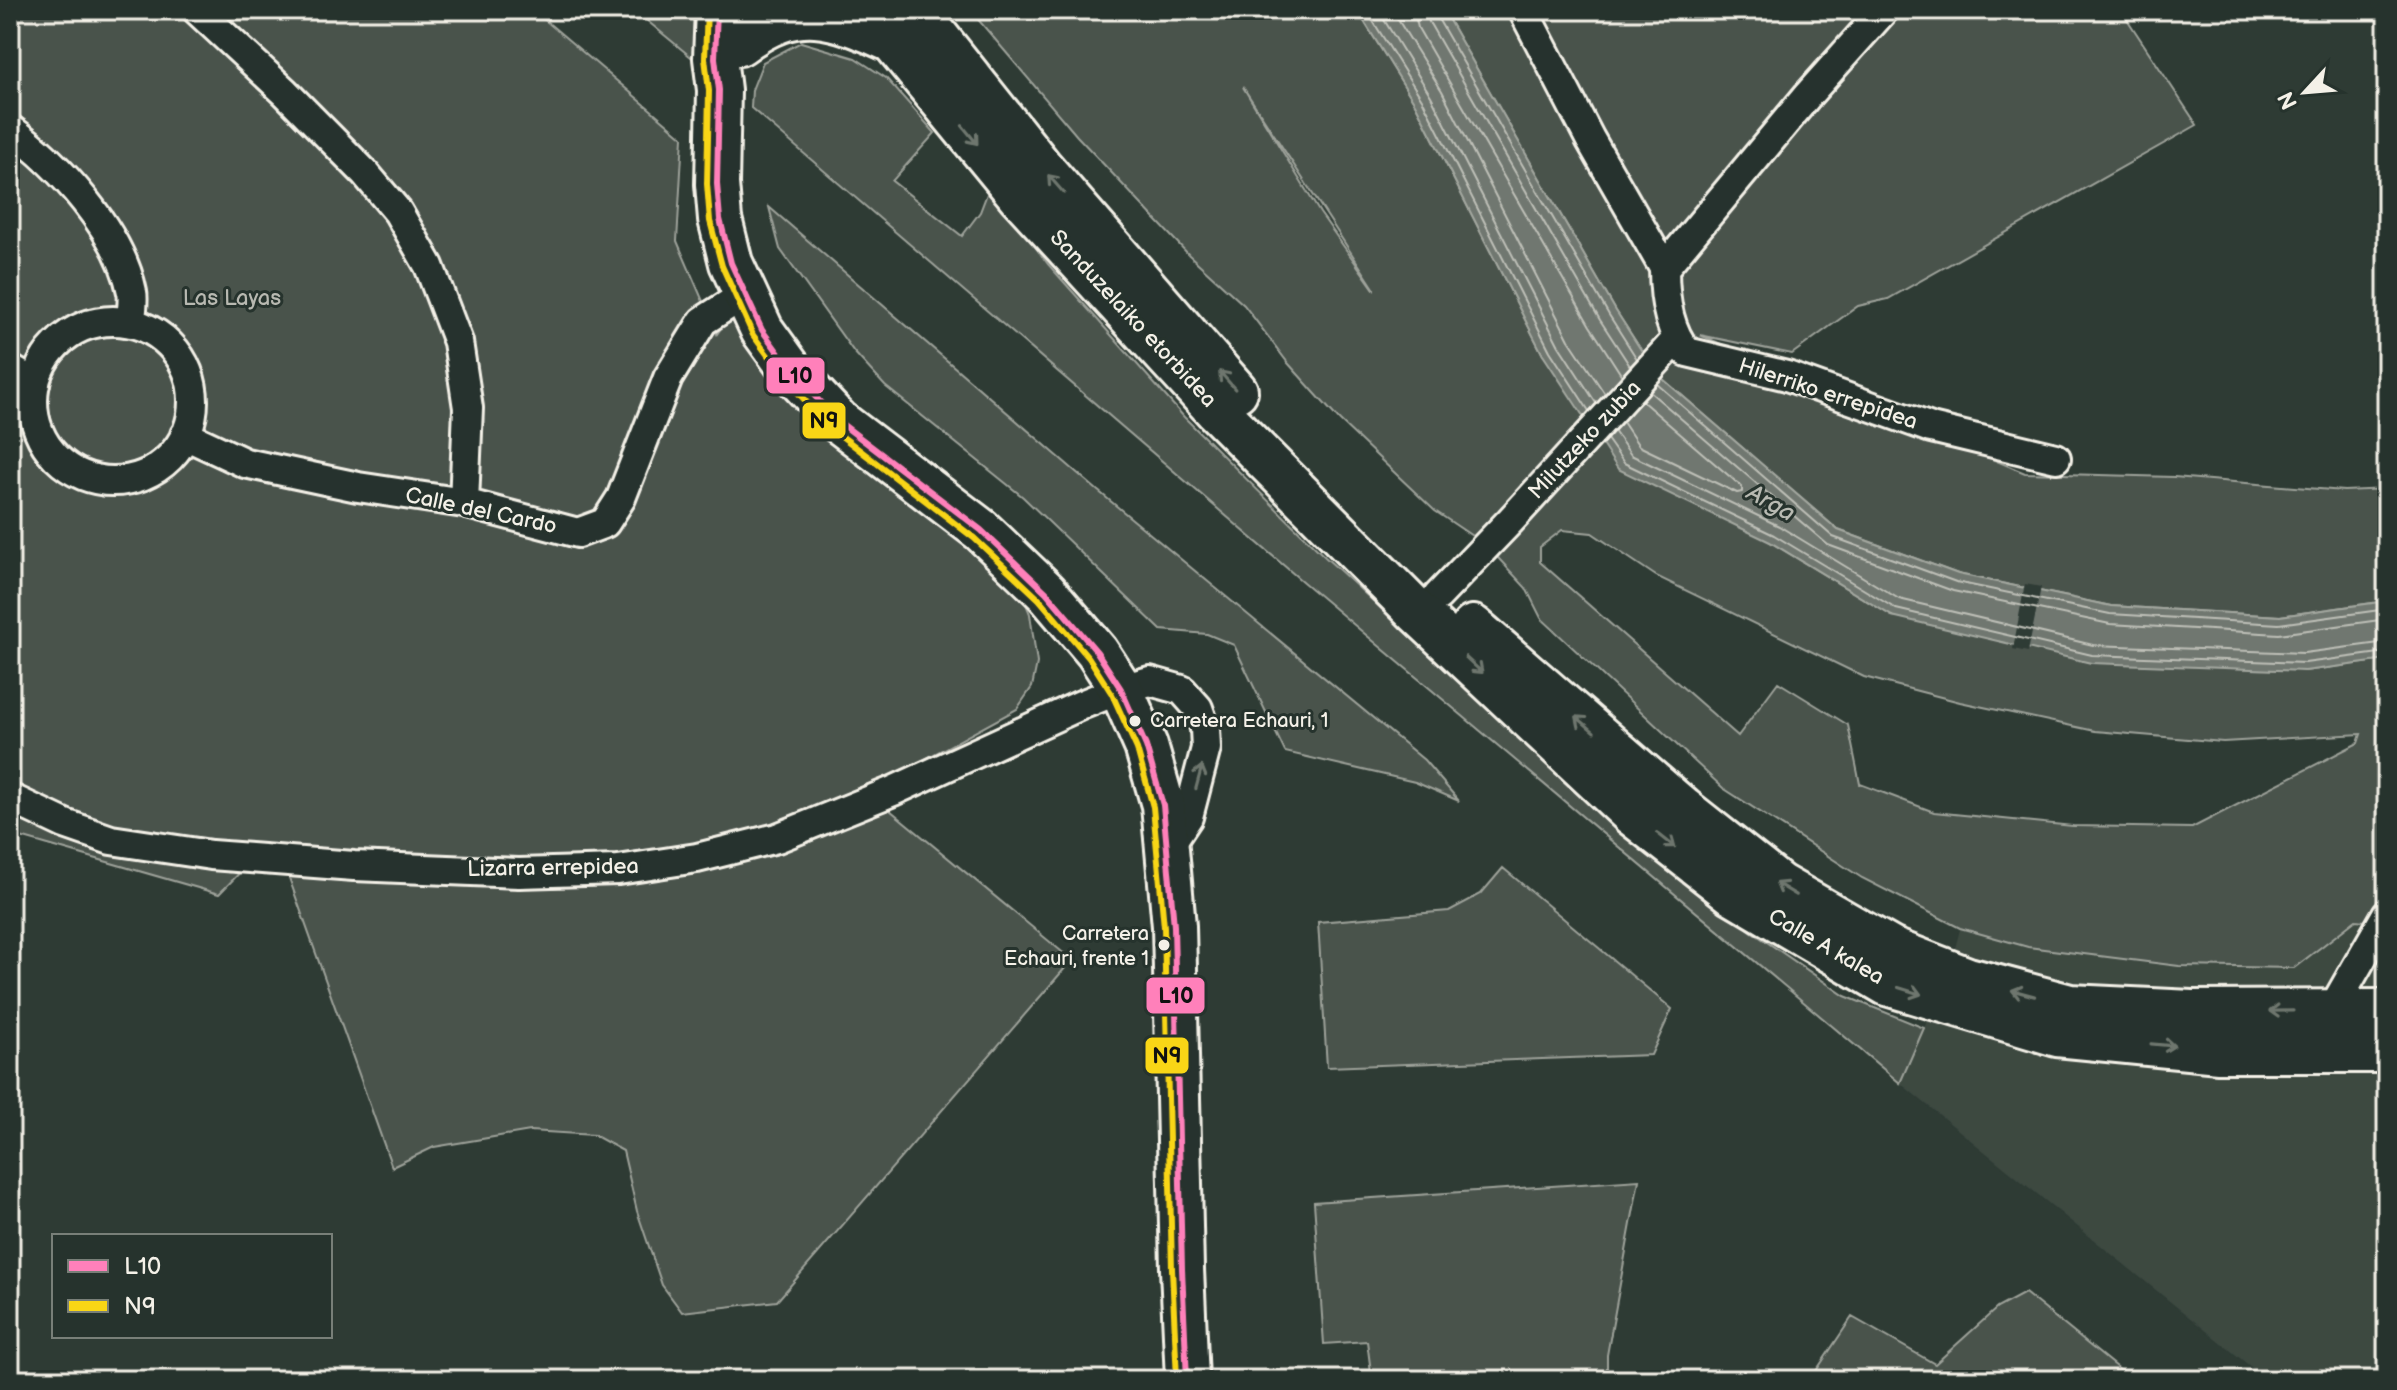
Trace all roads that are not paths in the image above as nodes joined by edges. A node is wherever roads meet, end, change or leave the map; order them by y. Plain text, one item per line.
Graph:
1 (197, 10) edge
2 (867, 10) edge
3 (1523, 10) edge
4 (1884, 10) edge
5 (789, 12) edge
6 (735, 21) edge
7 (903, 21) edge
8 (10, 129) edge
9 (1664, 268) junction
10 (745, 294) junction
11 (131, 323) junction
12 (1668, 350) junction
13 (10, 369) edge
14 (35, 384) junction
15 (185, 435) junction
16 (2056, 458) dead end
17 (464, 503) junction
18 (1427, 604) junction
19 (1121, 689) junction
20 (10, 798) edge
21 (1168, 847) junction
22 (2387, 914) edge
23 (2332, 1010) junction
24 (2387, 1011) edge
25 (2387, 1051) edge
26 (1187, 1380) edge

1 - 17 street
2 - 7 main road, Sanduzelaiko etorbidea
3 - 9 street
4 - 9 street
5 - 6 main road
5 - 7 main road
6 - 10 main road
18 -> 7 main road, Sanduzelaiko etorbidea
7 -> 18 main road, Sanduzelaiko etorbidea
8 - 11 street
9 - 12 street
10 - 17 street, Calle del Cardo
10 - 19 main road
11 - 14 street
11 - 15 street
12 - 16 street, Hilerriko errepidea
12 - 18 street, Milutzeko zubia
13 - 14 street
14 - 15 street
15 - 17 street, Calle del Cardo
23 -> 18 main road, Calle A kalea
18 -> 25 main road, Calle A kalea
19 - 20 street, Lizarra errepidea
19 - 21 main road
21 -> 19 street, Lizarra errepidea
21 - 26 main road
22 - 23 street
23 - 24 main road, Calle A kalea

